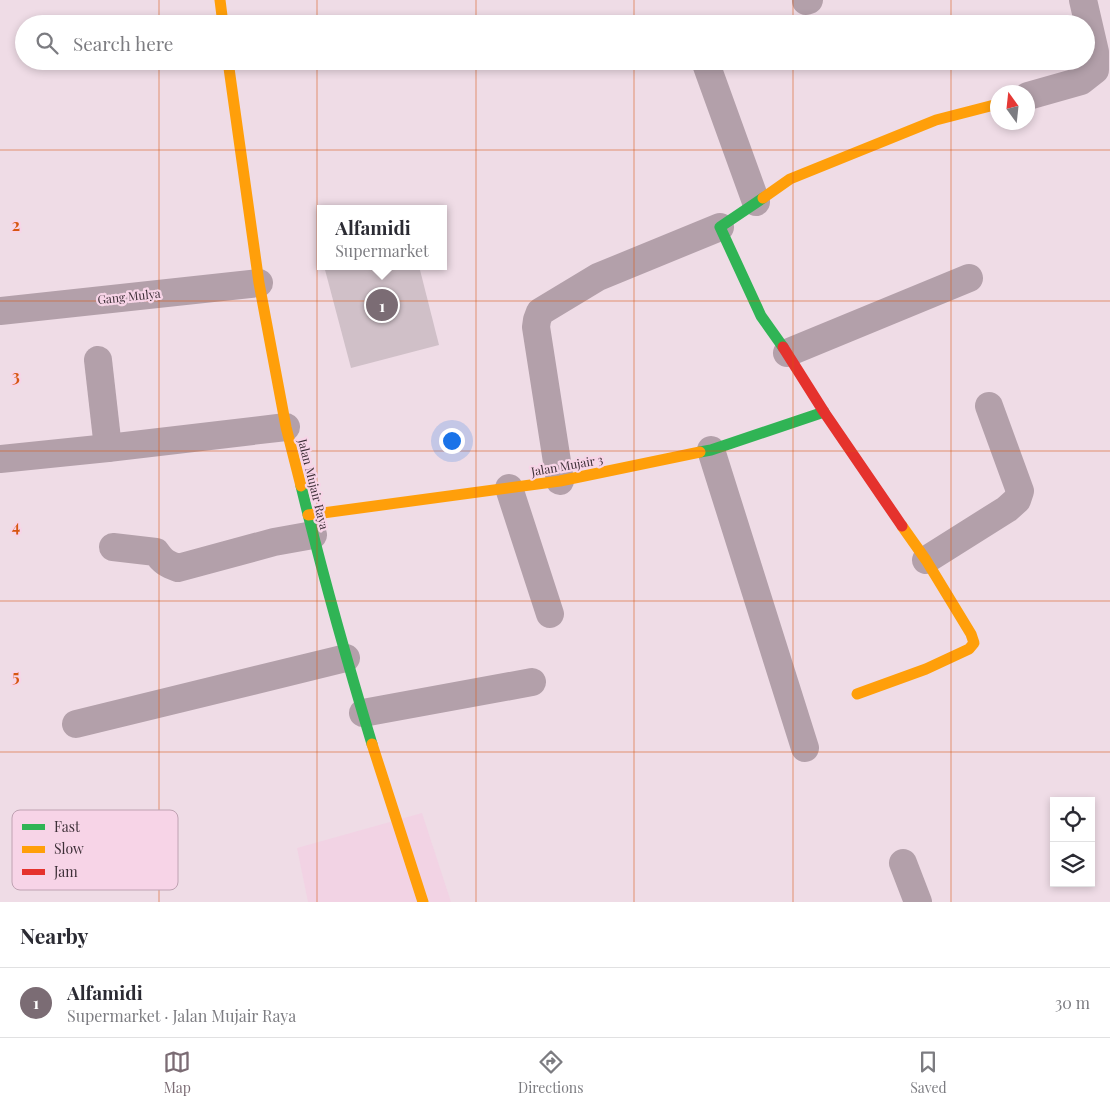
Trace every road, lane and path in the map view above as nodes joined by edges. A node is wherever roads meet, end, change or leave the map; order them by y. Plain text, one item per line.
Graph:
1 (220, 0) edge
2 (1083, 0) edge
3 (222, 15) edge
4 (1086, 15) edge
5 (1095, 52) edge
6 (229, 70) edge
7 (708, 70) edge
8 (1095, 70) edge
9 (1095, 70) edge
10 (1035, 94) edge
11 (990, 106) edge
12 (756, 202) junction
13 (720, 227) junction
14 (969, 278) dead end
15 (259, 283) junction
16 (0, 310) edge
17 (787, 353) junction
18 (98, 360) dead end
19 (989, 406) dead end
20 (824, 412) junction
21 (286, 427) junction
22 (108, 448) junction
23 (712, 450) junction
24 (0, 459) edge
25 (560, 482) junction
26 (509, 488) junction
27 (311, 525) junction
28 (113, 547) dead end
29 (926, 560) junction
30 (550, 614) dead end
31 (346, 658) junction
32 (532, 682) dead end
33 (858, 694) dead end
34 (364, 714) junction
35 (76, 724) dead end
36 (805, 748) dead end
37 (903, 863) dead end
38 (424, 902) edge
39 (918, 902) edge

1 - 3 street
2 - 4 street
5 - 9 street
6 - 15 street, Jalan Mujair Raya
7 - 12 street
8 - 10 street
11 - 12 street
12 - 13 street
13 - 17 street
13 - 25 street
14 - 17 street
15 - 16 street, Gang Mulya
15 - 21 street, Jalan Mujair Raya
17 - 20 street
18 - 22 street
19 - 29 street
20 - 23 street, Jalan Mujair 3
20 - 29 street
21 - 22 street
21 - 27 street, Jalan Mujair Raya
22 - 24 street
23 - 25 street, Jalan Mujair 3
23 - 36 street
25 - 26 street, Jalan Mujair 3
26 - 27 street, Jalan Mujair 3
26 - 30 street
27 - 28 street
27 - 31 street, Jalan Mujair Raya
29 - 33 street
31 - 34 street, Jalan Mujair Raya
31 - 35 street
32 - 34 street
34 - 38 street, Jalan Mujair Raya
37 - 39 street

